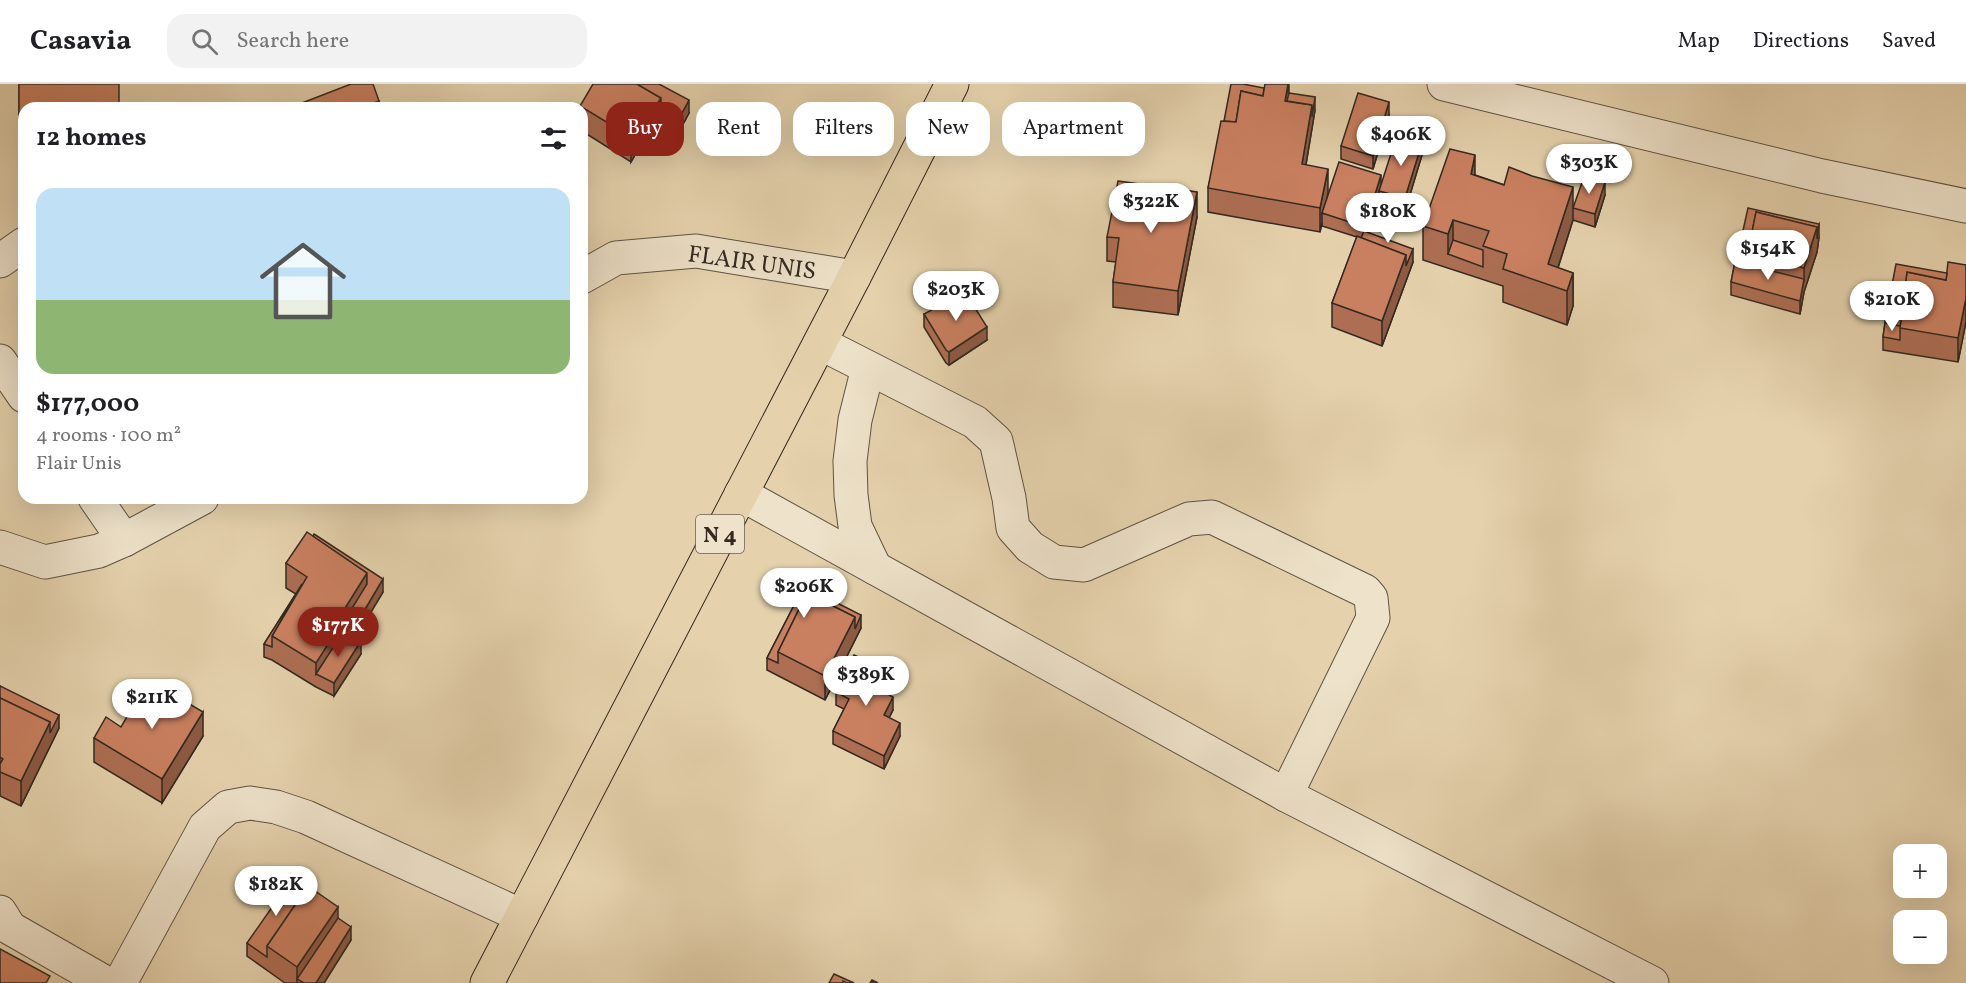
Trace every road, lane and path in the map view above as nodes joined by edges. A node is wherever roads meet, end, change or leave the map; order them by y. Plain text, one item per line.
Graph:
1 (952, 84) edge
2 (1444, 84) edge
3 (1966, 206) edge
4 (18, 248) edge
5 (0, 261) edge
6 (588, 274) edge
7 (854, 277) junction
8 (820, 344) junction
9 (0, 361) edge
10 (868, 368) junction
11 (18, 387) edge
12 (741, 494) junction
13 (98, 504) edge
14 (191, 504) edge
15 (124, 540) junction
16 (0, 547) edge
17 (874, 568) junction
18 (1286, 795) junction
19 (0, 912) edge
20 (522, 916) junction
21 (106, 983) edge
22 (120, 983) edge
23 (487, 983) edge
24 (1652, 983) edge

1 - 7 main road, N 4
2 - 3 street
4 - 5 street
6 - 7 street, FLAIR UNIS
7 - 8 main road, N 4
8 - 10 street
8 - 12 main road, N 4
9 - 11 street
10 - 17 street
10 - 18 street
12 - 17 street
12 - 20 main road, N 4
13 - 15 street
14 - 15 street
15 - 16 street
17 - 18 street
18 - 24 street
19 - 21 street
20 - 22 street
20 - 23 main road, N 4

